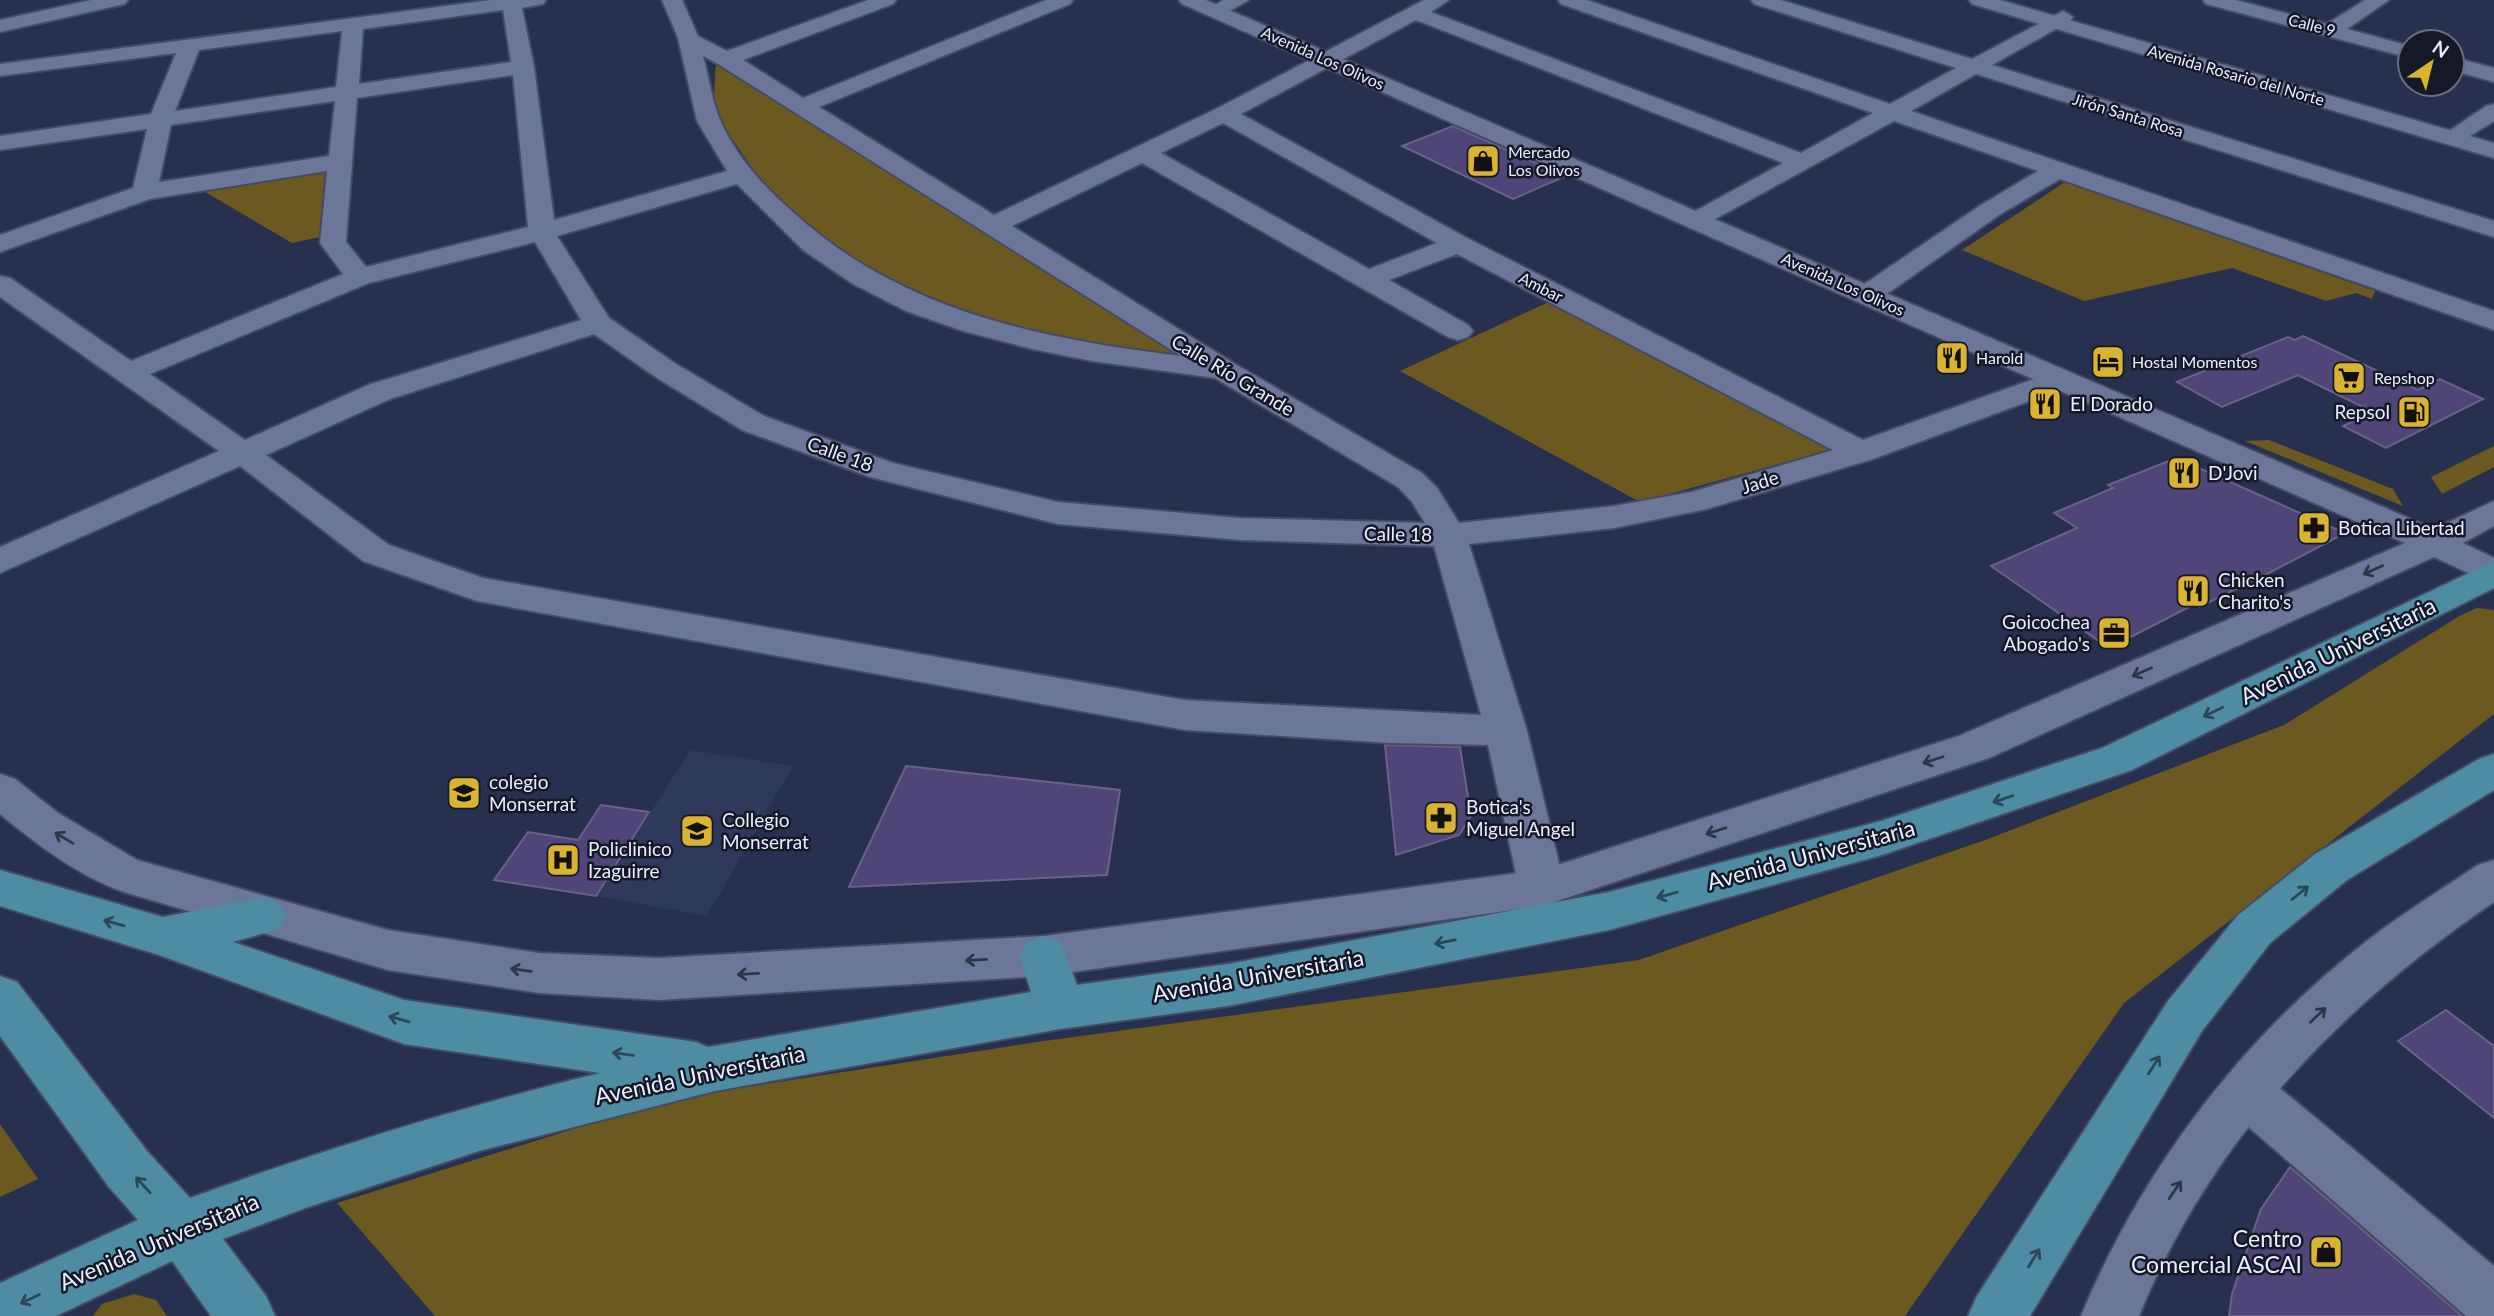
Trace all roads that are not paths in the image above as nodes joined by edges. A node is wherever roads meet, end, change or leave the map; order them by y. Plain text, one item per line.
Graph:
1 (118, 0) edge
2 (672, 0) edge
3 (886, 0) edge
4 (1063, 0) edge
5 (1189, 0) edge
6 (1239, 0) edge
7 (1439, 0) edge
8 (1568, 0) edge
9 (1761, 0) edge
10 (1979, 0) edge
11 (2005, 0) edge
12 (2213, 0) edge
13 (2379, 0) edge
14 (519, 1) edge
15 (1216, 11) junction
16 (1415, 13) junction
17 (2059, 19) junction
18 (353, 24) junction
19 (0, 26) edge
20 (2332, 30) junction
21 (689, 40) junction
22 (190, 46) junction
23 (2396, 48) edge
24 (726, 59) junction
25 (1325, 59) junction
26 (523, 67) junction
27 (2466, 67) edge
28 (1977, 68) junction
29 (6, 75) edge
30 (2494, 75) edge
31 (349, 93) junction
32 (800, 107) junction
33 (2494, 111) edge
34 (1894, 113) junction
35 (1224, 114) junction
36 (160, 120) junction
37 (2457, 134) junction
38 (2494, 140) edge
39 (0, 142) edge
40 (2494, 151) edge
41 (1143, 153) junction
42 (339, 162) junction
43 (1802, 162) junction
44 (2056, 171) junction
45 (741, 175) junction
46 (145, 192) junction
47 (1697, 221) junction
48 (992, 226) junction
49 (2494, 229) edge
50 (542, 232) junction
51 (0, 244) edge
52 (1458, 244) junction
53 (359, 277) junction
54 (1368, 279) junction
55 (0, 284) edge
56 (1867, 295) junction
57 (2494, 321) edge
58 (598, 324) junction
59 (1098, 327) junction
60 (1458, 331) dead end
61 (1224, 370) junction
62 (130, 372) junction
63 (2059, 380) junction
64 (1861, 452) junction
65 (243, 453) junction
66 (2494, 512) edge
67 (1449, 535) junction
68 (2435, 543) junction
69 (0, 561) edge
70 (2494, 573) edge
71 (1507, 731) junction
72 (2494, 770) edge
73 (0, 790) edge
74 (2494, 878) edge
75 (0, 888) edge
76 (1542, 888) junction
77 (263, 916) junction
78 (163, 937) junction
79 (1044, 956) junction
80 (0, 997) edge
81 (1059, 1008) junction
82 (715, 1068) junction
83 (2246, 1092) junction
84 (181, 1228) junction
85 (2494, 1303) edge
86 (0, 1313) edge
87 (246, 1316) edge
88 (1997, 1316) edge
89 (2110, 1316) edge

1 - 19 street
2 - 21 street
3 - 24 street
4 - 32 street
5 - 15 street, Avenida Los Olivos
6 - 15 street
7 - 16 street
8 - 34 street
9 - 28 street, Jirón Santa Rosa
10 - 17 street, Avenida Rosario del Norte
11 - 17 street, Avenida Rosario del Norte
12 - 20 street, Calle 9
13 - 20 street
14 - 18 street
14 - 26 street, Calle 18
15 - 25 street, Avenida Los Olivos
16 - 25 street
16 - 43 street
17 - 28 street
17 - 37 street, Avenida Rosario del Norte
18 - 22 street
18 - 31 street
20 - 23 street, Calle 9
21 - 24 street, Calle Río Grande
21 - 45 street
22 - 29 street
22 - 36 street
24 - 32 street, Calle Río Grande
25 - 35 street
25 - 47 street, Avenida Los Olivos
26 - 31 street
26 - 50 street, Calle 18
27 - 30 street
28 - 34 street
28 - 49 street, Jirón Santa Rosa
31 - 36 street
31 - 42 street
32 - 48 street, Calle Río Grande
33 - 37 street
34 - 43 street
34 - 44 street
35 - 41 street
35 - 52 street, Ambar
36 - 39 street
36 - 46 street
37 - 38 street, Avenida Rosario del Norte
37 - 40 street, Avenida Rosario del Norte
41 - 48 street
41 - 54 street
42 - 46 street
42 - 53 street
43 - 47 street
44 - 56 street
44 - 57 street
45 - 50 street
45 - 59 street
46 - 51 street
47 - 56 street, Avenida Los Olivos
48 - 59 street, Calle Río Grande
50 - 53 street
50 - 58 street, Calle 18
52 - 54 street
52 - 64 street, Ambar
53 - 62 street
54 - 60 street
55 - 62 street
56 - 63 street, Avenida Los Olivos
58 - 65 street
58 - 67 street, Calle 18
59 - 61 street, Calle Río Grande
59 - 61 street
61 - 67 street, Calle Río Grande
62 - 65 street
63 - 64 street, Jade
63 - 68 street, Avenida Los Olivos
64 - 67 street, Jade
65 - 69 street
65 - 71 street
66 - 68 street
67 - 71 street, Calle Río Grande
68 - 70 street, Avenida Los Olivos
68 -> 76 street
70 -> 81 main road, Avenida Universitaria
71 - 76 street, Calle Río Grande
88 -> 72 main road
77 -> 73 street
83 -> 74 street
78 -> 75 main road
76 - 79 street
77 - 78 main road
79 -> 77 street
82 -> 78 main road
79 - 81 main road
84 -> 80 main road
81 - 82 main road, Avenida Universitaria
82 - 84 main road, Avenida Universitaria
83 - 85 street
89 -> 83 street
84 -> 86 main road, Avenida Universitaria
84 - 87 main road

